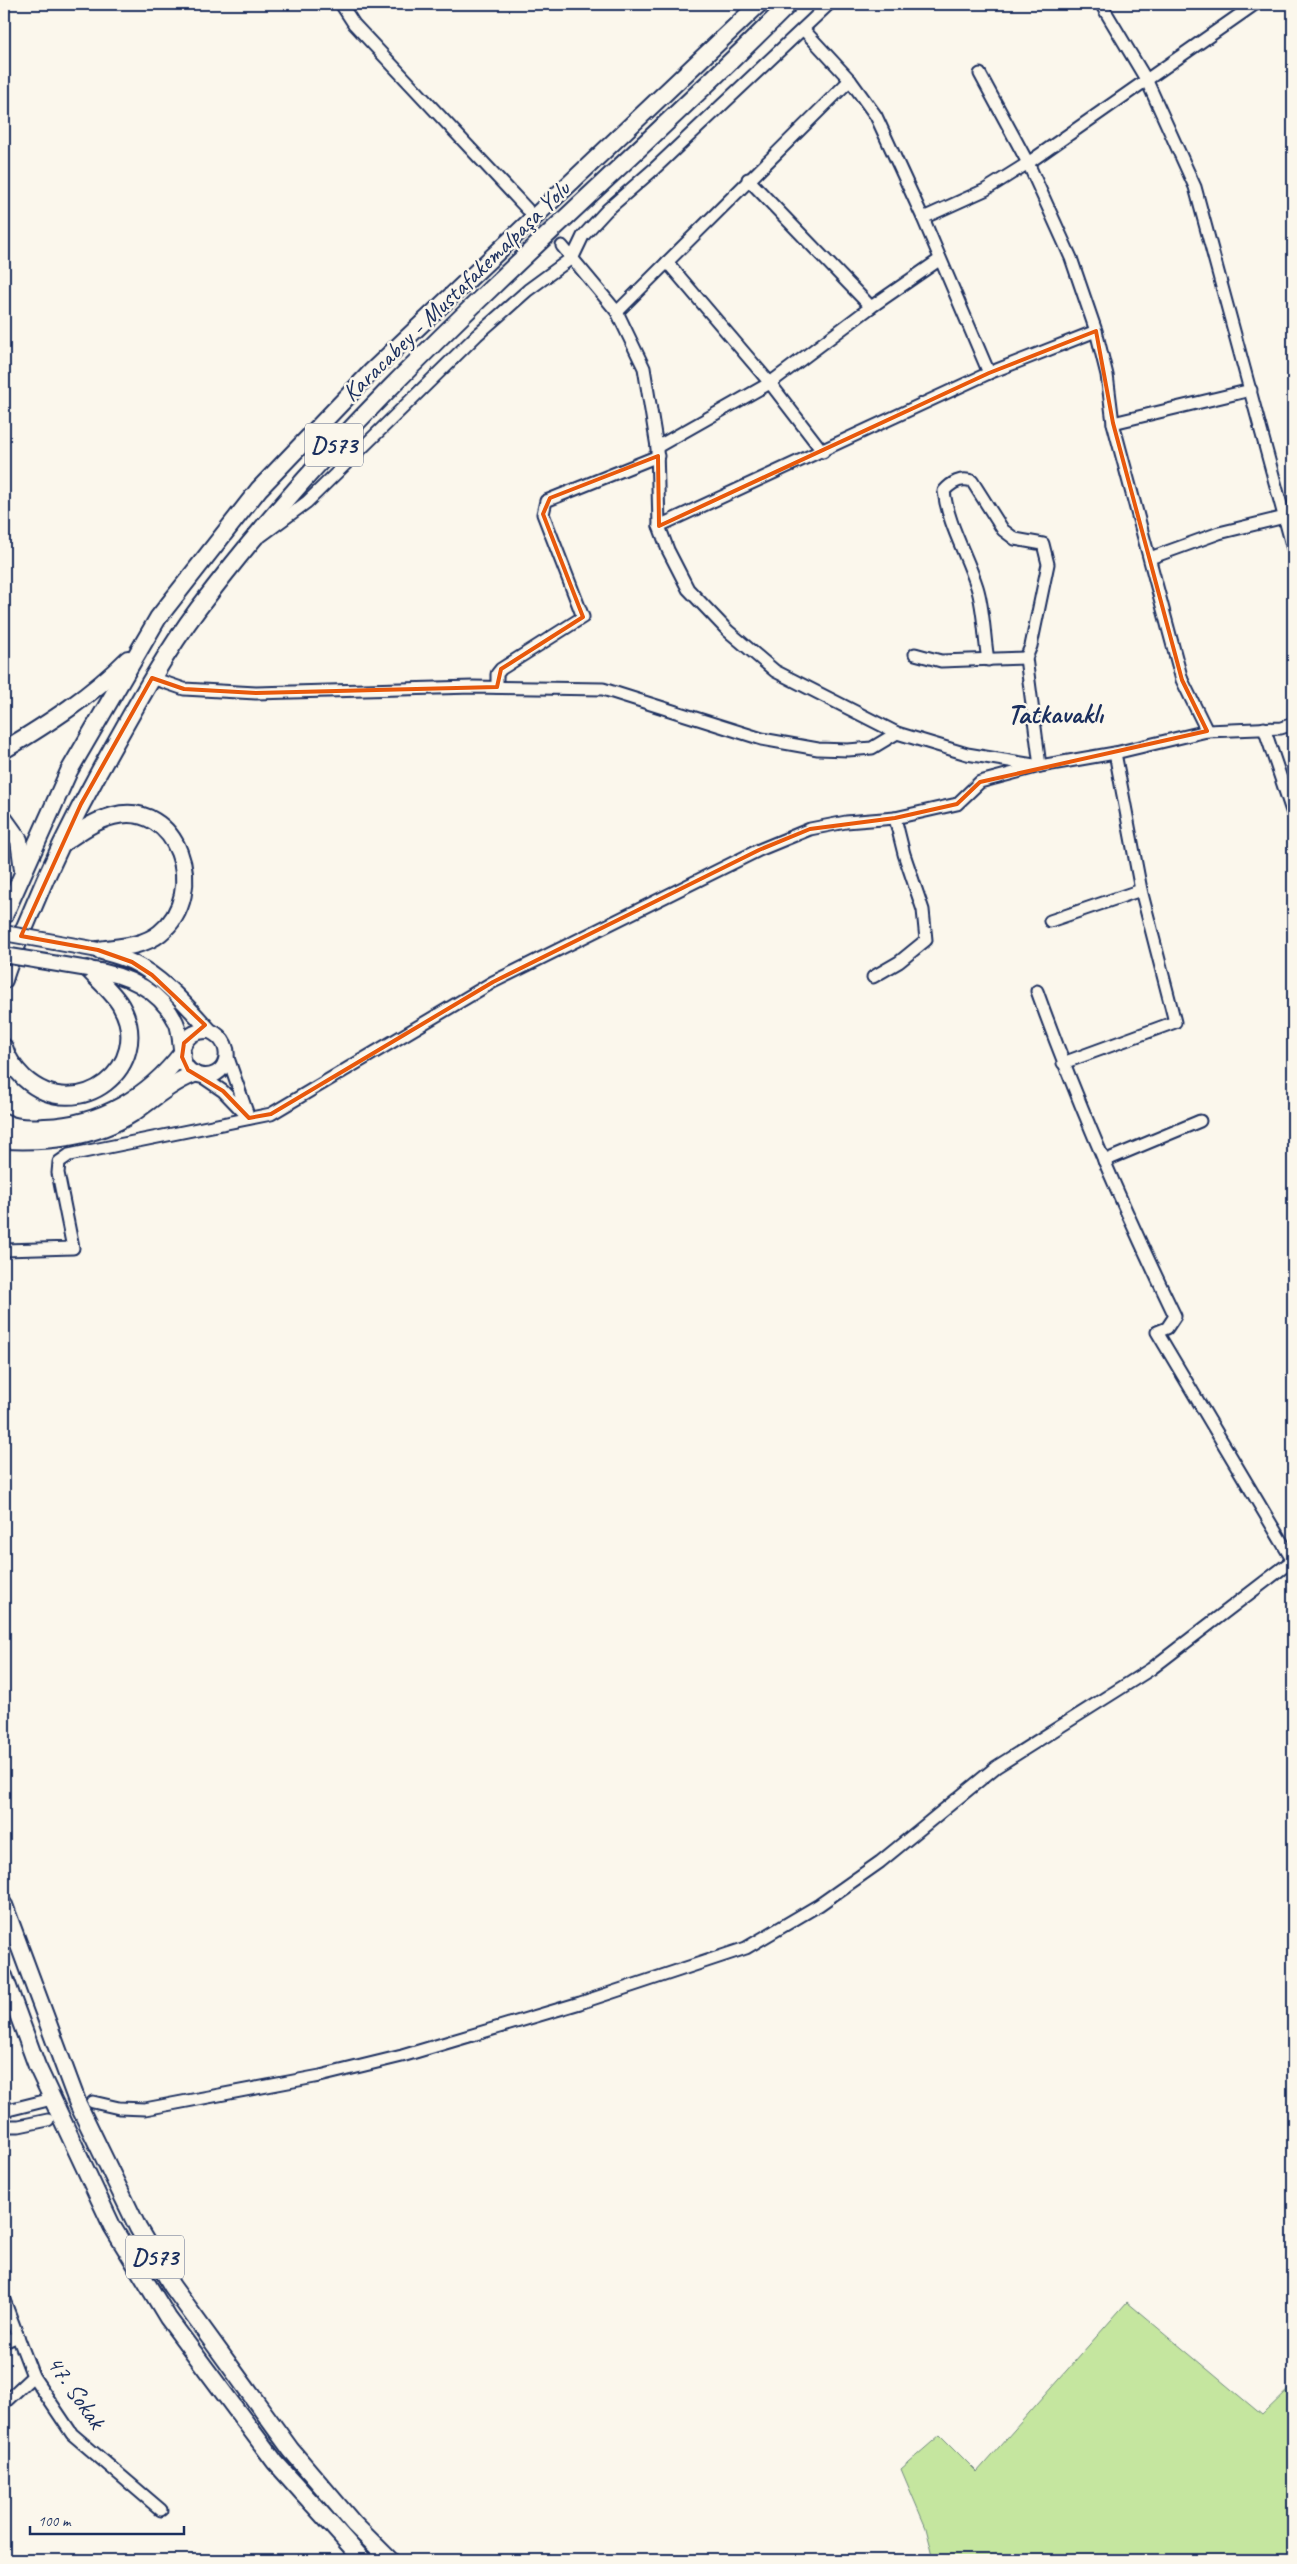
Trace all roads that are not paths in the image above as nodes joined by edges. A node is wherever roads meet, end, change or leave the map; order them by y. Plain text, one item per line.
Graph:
1 (341, 4) edge
2 (759, 4) edge
3 (789, 4) edge
4 (829, 4) edge
5 (1101, 4) edge
6 (1252, 5) edge
7 (803, 30) junction
8 (980, 74) dead end
9 (850, 80) junction
10 (1147, 81) junction
11 (1028, 163) junction
12 (748, 179) junction
13 (527, 209) tunnel mouth
14 (923, 218) junction
15 (562, 246) tunnel mouth
16 (572, 257) junction
17 (940, 260) junction
18 (667, 262) junction
19 (872, 307) junction
20 (618, 312) junction
21 (1096, 331) junction
22 (989, 373) junction
23 (770, 383) junction
24 (1251, 390) junction
25 (1113, 422) junction
26 (658, 452) junction
27 (823, 452) junction
28 (1289, 516) edge
29 (660, 526) junction
30 (249, 544) junction
31 (1293, 549) edge
32 (1150, 558) junction
33 (142, 645) junction
34 (915, 654) dead end
35 (1026, 658) junction
36 (988, 660) junction
37 (152, 678) junction
38 (497, 687) junction
39 (1293, 724) edge
40 (1264, 728) junction
41 (1207, 731) junction
42 (897, 733) junction
43 (4, 750) edge
44 (1115, 753) junction
45 (1040, 766) junction
46 (1293, 814) edge
47 (895, 818) junction
48 (4, 819) edge
49 (61, 844) junction
50 (23, 870) junction
51 (1141, 890) junction
52 (4, 916) edge
53 (1050, 921) dead end
54 (4, 933) edge
55 (98, 950) junction
56 (4, 955) edge
57 (88, 970) junction
58 (873, 977) dead end
59 (4, 980) edge
60 (1037, 991) dead end
61 (210, 1031) junction
62 (4, 1046) edge
63 (182, 1051) junction
64 (228, 1055) junction
65 (1063, 1063) junction
66 (198, 1075) junction
67 (249, 1118) junction
68 (1200, 1121) dead end
69 (4, 1122) edge
70 (4, 1140) edge
71 (1104, 1162) junction
72 (4, 1250) edge
73 (1293, 1561) edge
74 (4, 1905) edge
75 (4, 1976) edge
76 (52, 2099) junction
77 (93, 2102) dead end
78 (4, 2111) edge
79 (48, 2120) dead end
80 (4, 2126) edge
81 (4, 2300) edge
82 (18, 2336) junction
83 (4, 2342) edge
84 (33, 2376) junction
85 (4, 2403) edge
86 (160, 2510) dead end
87 (363, 2560) edge
88 (390, 2560) edge

1 - 13 street
2 - 33 highway, Karacabey - Mustafakemalpaşa Yolu / D573
3 - 30 highway, Karacabey - Mustafakemalpaşa Yolu / D573
4 - 7 street
5 - 10 street
6 - 10 street
7 - 9 street
7 - 16 street
8 - 11 street
9 - 12 street
9 - 14 street
10 - 11 street
10 - 24 street
11 - 14 street
11 - 21 street
12 - 18 street
12 - 19 street
14 - 17 street
15 - 16 street
16 - 20 street
16 - 30 street
17 - 19 street
17 - 22 street
18 - 20 street
18 - 23 street
19 - 23 street
20 - 26 street
21 - 22 street
21 - 25 street
22 - 27 street
23 - 26 street
23 - 27 street
24 - 25 street
24 - 28 street
25 - 32 street
26 - 29 street
26 - 38 street
27 - 29 street
28 - 31 street
28 - 32 street
29 - 42 street
30 - 37 highway, Karacabey - Mustafakemalpaşa Yolu / D573
32 - 41 street
33 - 43 highway
33 - 50 highway, Karacabey - Mustafakemalpaşa Yolu / D573
34 - 36 street
35 - 36 street
35 - 36 street
35 - 45 street
37 - 38 street
37 - 49 highway, Karacabey - Mustafakemalpaşa Yolu / D573
38 - 42 street
39 - 40 street
40 - 41 street
40 - 46 street
41 - 44 street
42 - 45 street
44 - 45 street
44 - 51 street
45 - 47 street
47 - 58 street
47 - 67 street
48 - 50 highway
49 - 55 highway
49 - 59 highway, Karacabey - Mustafakemalpaşa Yolu / D573
50 - 52 highway, Karacabey - Mustafakemalpaşa Yolu / D573
51 - 53 street
51 - 65 street
54 - 55 main road, bridge
55 - 61 main road
56 - 57 main road, bridge
57 - 62 highway
57 - 63 main road
60 - 65 street
61 - 63 main road
61 - 64 main road
63 - 66 main road
63 - 69 highway
64 - 66 main road
64 - 67 street
65 - 71 street
66 - 67 street
66 - 70 highway
67 - 72 street
68 - 71 street
71 - 73 street
73 - 77 street
74 - 88 highway, D573
75 - 76 highway, D573
76 - 78 street
76 - 87 highway, D573
79 - 80 street
81 - 82 street, 47. Sokak
82 - 83 street
82 - 84 street, 47. Sokak
84 - 85 street
84 - 86 street, 47. Sokak

